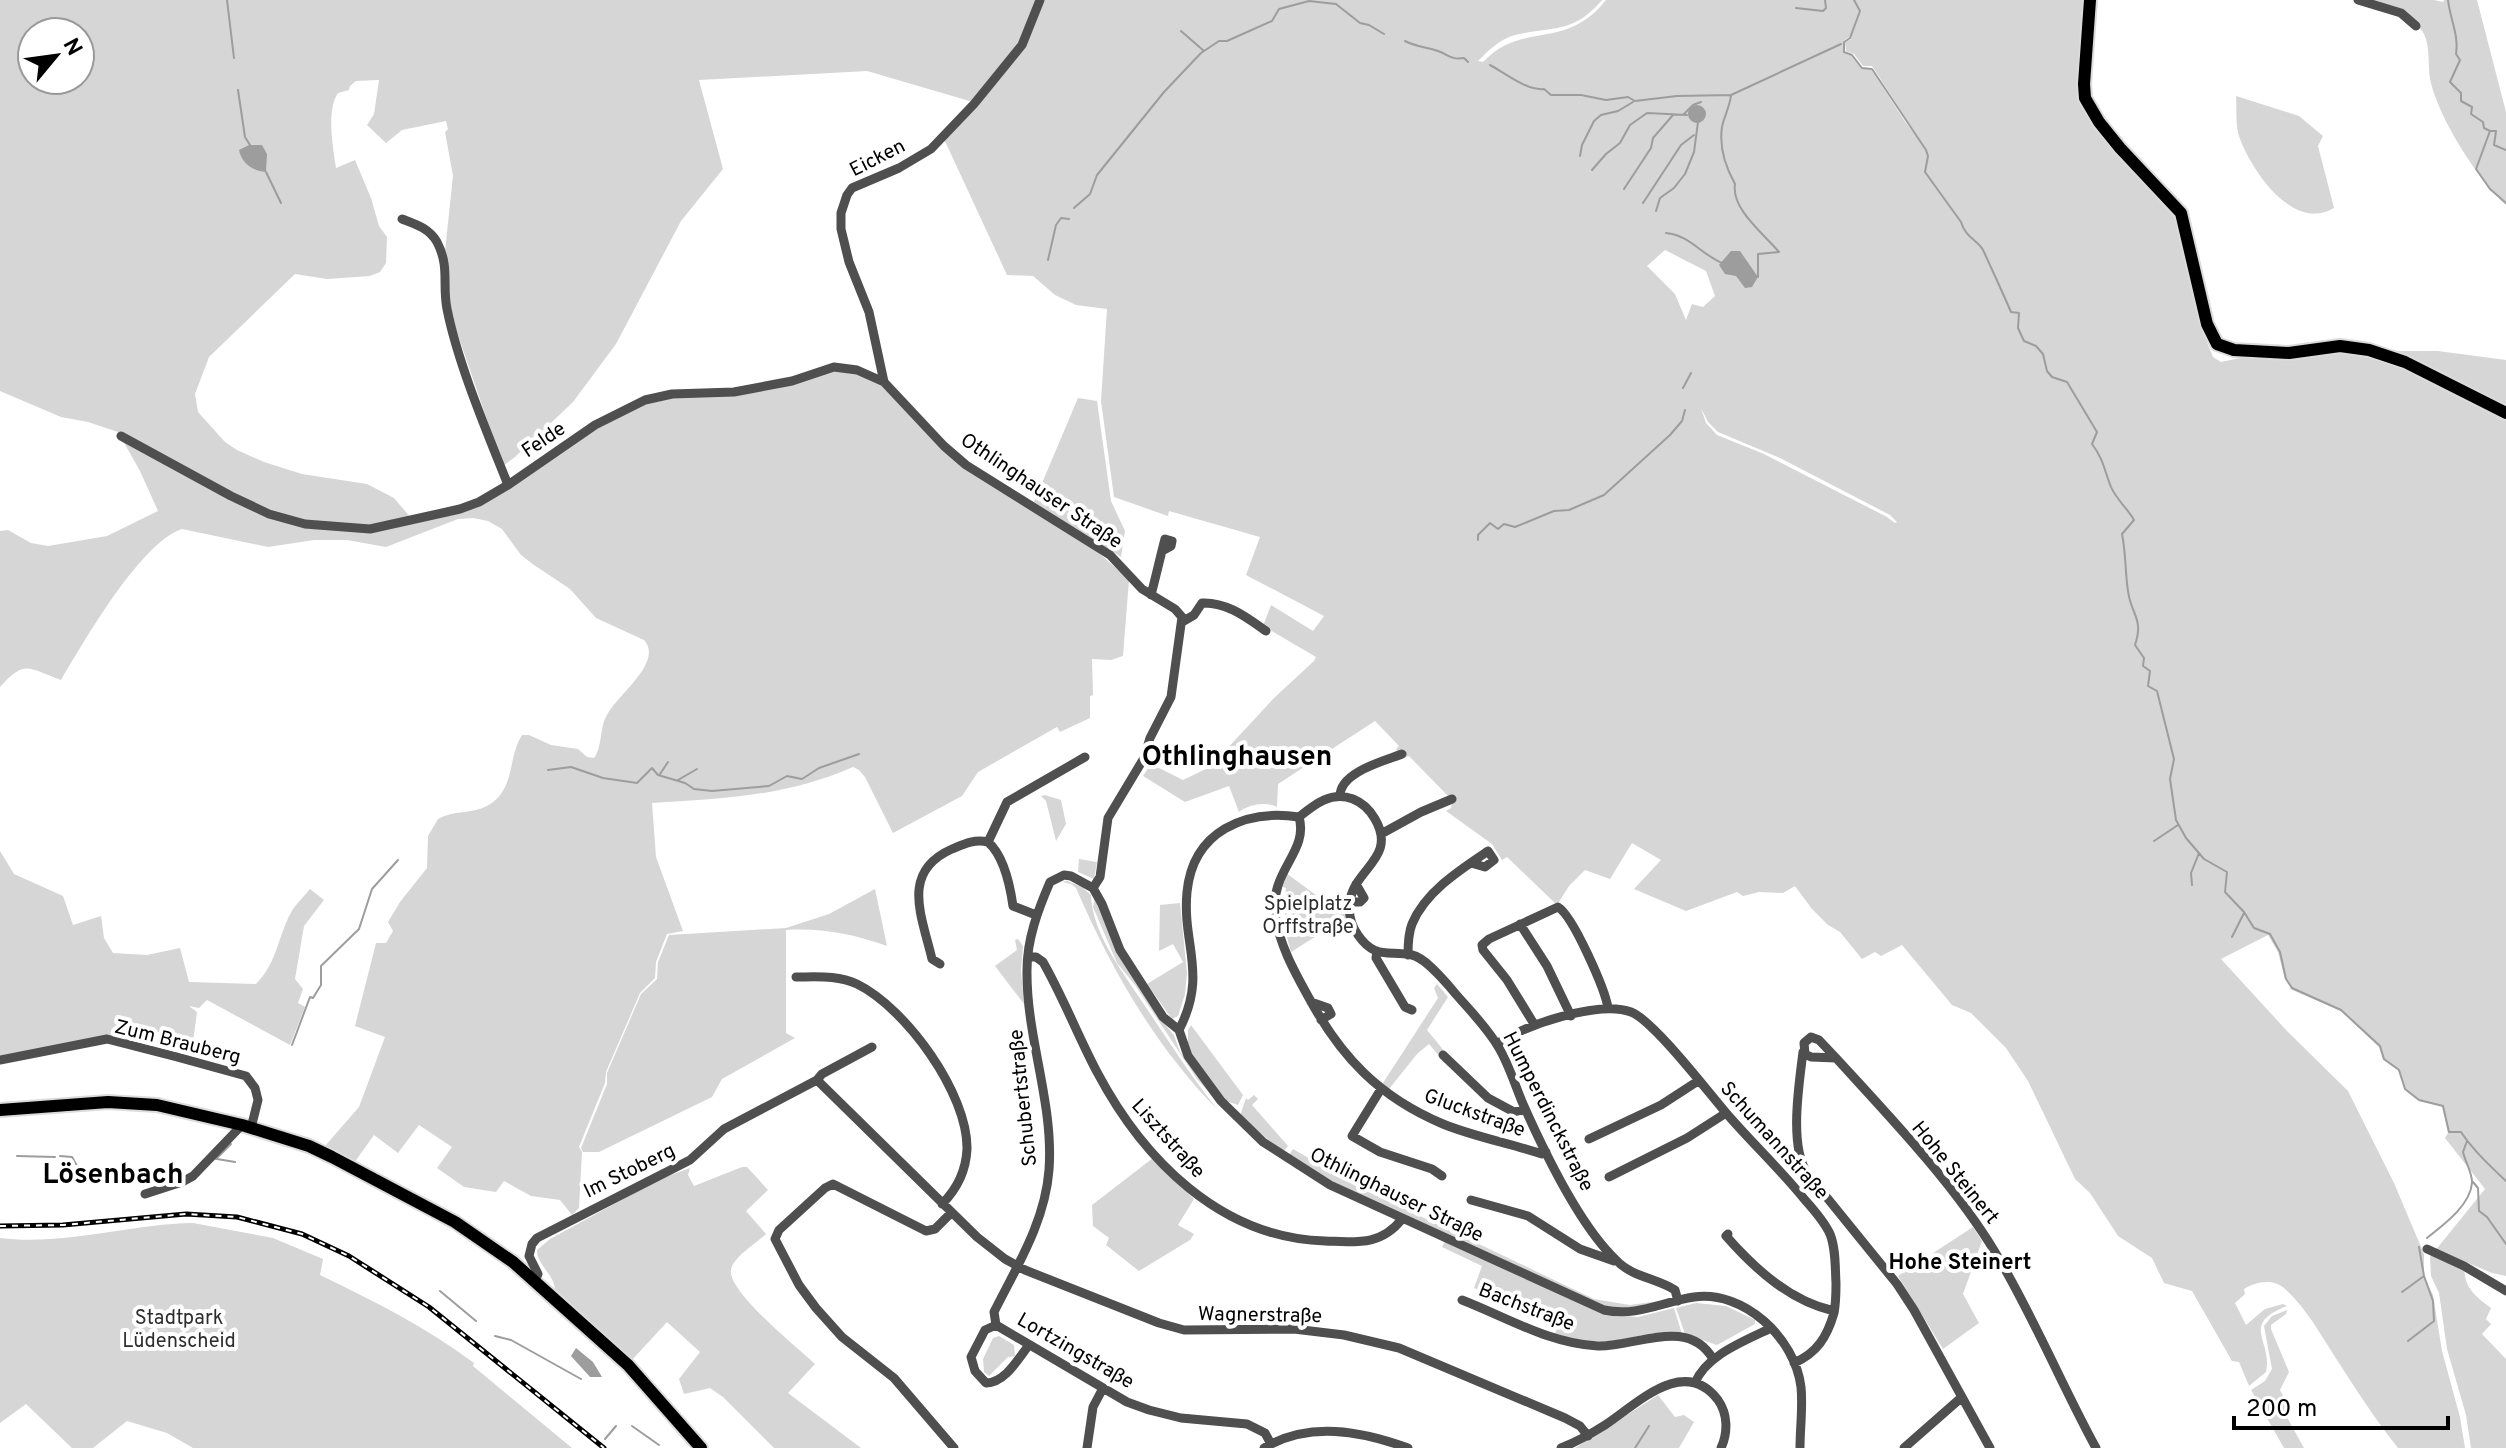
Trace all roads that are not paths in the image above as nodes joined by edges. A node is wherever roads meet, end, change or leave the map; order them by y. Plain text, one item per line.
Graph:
1 (1040, 0) edge
2 (2090, 0) edge
3 (2358, 0) edge
4 (2416, 26) dead end
5 (402, 219) dead end
6 (884, 382) junction
7 (2506, 413) edge
8 (121, 436) dead end
9 (508, 485) junction
10 (1162, 551) dead end
11 (1151, 595) junction
12 (1182, 622) junction
13 (1266, 631) dead end
14 (1396, 754) dead end
15 (1085, 757) dead end
16 (1340, 796) junction
17 (1452, 799) dead end
18 (1299, 817) junction
19 (1381, 834) junction
20 (988, 842) junction
21 (1471, 863) dead end
22 (1093, 888) junction
23 (1036, 915) junction
24 (1520, 924) junction
25 (1377, 951) junction
26 (1408, 955) junction
27 (1028, 957) junction
28 (940, 964) dead end
29 (796, 977) dead end
30 (1608, 1008) junction
31 (1412, 1010) dead end
32 (1571, 1016) junction
33 (1534, 1024) junction
34 (1179, 1030) junction
35 (1497, 1044) junction
36 (872, 1047) dead end
37 (1803, 1052) junction
38 (1443, 1055) dead end
39 (1836, 1058) junction
40 (0, 1060) edge
41 (817, 1080) junction
42 (1698, 1081) junction
43 (1381, 1089) junction
44 (1525, 1109) junction
45 (0, 1110) edge
46 (1726, 1113) junction
47 (246, 1127) junction
48 (1589, 1139) dead end
49 (1546, 1152) junction
50 (1442, 1176) dead end
51 (1609, 1177) dead end
52 (145, 1194) dead end
53 (1471, 1200) dead end
54 (942, 1204) junction
55 (951, 1213) junction
56 (1402, 1219) junction
57 (1728, 1234) dead end
58 (2427, 1249) dead end
59 (1617, 1262) junction
60 (1017, 1267) junction
61 (534, 1282) junction
62 (2506, 1291) edge
63 (1462, 1300) dead end
64 (1678, 1301) junction
65 (1834, 1311) junction
66 (996, 1325) junction
67 (1771, 1328) junction
68 (1029, 1345) junction
69 (1713, 1359) junction
70 (1794, 1363) junction
71 (1695, 1383) junction
72 (1102, 1390) junction
73 (1962, 1397) junction
74 (1588, 1436) junction
75 (1268, 1446) edge
76 (701, 1448) edge
77 (954, 1448) edge
78 (1087, 1448) edge
79 (1408, 1448) edge
80 (1561, 1448) edge
81 (1721, 1448) edge
82 (1800, 1448) edge
83 (1904, 1448) edge
84 (1990, 1448) edge
85 (2096, 1448) edge

1 - 6 street, Eicken
2 - 7 main road
3 - 4 street
5 - 9 street, Felde
6 - 9 street, Felde
6 - 11 street, Othlinghauser Straße
8 - 9 street
10 - 11 street
11 - 12 street, Othlinghauser Straße
12 - 13 street
12 - 22 street
14 - 16 street
15 - 20 street
16 - 18 street
16 - 19 street
17 - 19 street
18 - 34 street
18 - 43 street, Gluckstraße
19 - 25 street
20 - 23 street
20 - 28 street
21 - 26 street
22 - 23 street, Schubertstraße
22 - 34 street, Othlinghauser Straße
23 - 27 street, Schubertstraße
24 - 30 street
24 - 32 street
24 - 33 street
25 - 26 street, Humperdinckstraße
25 - 31 street
26 - 35 street, Humperdinckstraße
27 - 56 street, Lisztstraße
27 - 60 street, Schubertstraße
29 - 54 street
30 - 32 street
30 - 42 street, Schumannstraße
32 - 33 street
33 - 35 street
34 - 56 street, Othlinghauser Straße
35 - 44 street, Humperdinckstraße
36 - 41 street, Im Stoberg
37 - 39 street
37 - 39 street, Hohe Steinert
37 - 73 street
38 - 44 street
39 - 85 street, Hohe Steinert
40 - 47 street, Zum Brauberg
41 - 54 street
41 - 61 street, Im Stoberg
42 - 46 street, Schumannstraße
42 - 48 street
43 - 49 street, Gluckstraße
43 - 50 street
44 - 49 street, Humperdinckstraße
45 - 47 main road
46 - 51 street
46 - 65 street, Schumannstraße
47 - 52 street
47 - 61 main road
49 - 59 street, Humperdinckstraße
53 - 59 street
54 - 55 street
55 - 60 street
55 - 77 street
56 - 64 street, Othlinghauser Straße
57 - 65 street
58 - 62 street
59 - 64 street, Humperdinckstraße
60 - 66 street, Schubertstraße
60 - 74 street, Wagnerstraße
61 - 76 main road
63 - 69 street, Bachstraße
64 - 67 street, Othlinghauser Straße
65 - 70 street, Schumannstraße
66 - 68 street, Lortzingstraße
66 - 68 street, Schubertstraße
67 - 69 street
67 - 70 street, Othlinghauser Straße
68 - 72 street, Lortzingstraße
69 - 71 street
70 - 82 street
71 - 74 street
71 - 81 street
72 - 75 street, Lortzingstraße
72 - 78 street
73 - 83 street
73 - 84 street
74 - 80 street
75 - 79 street

